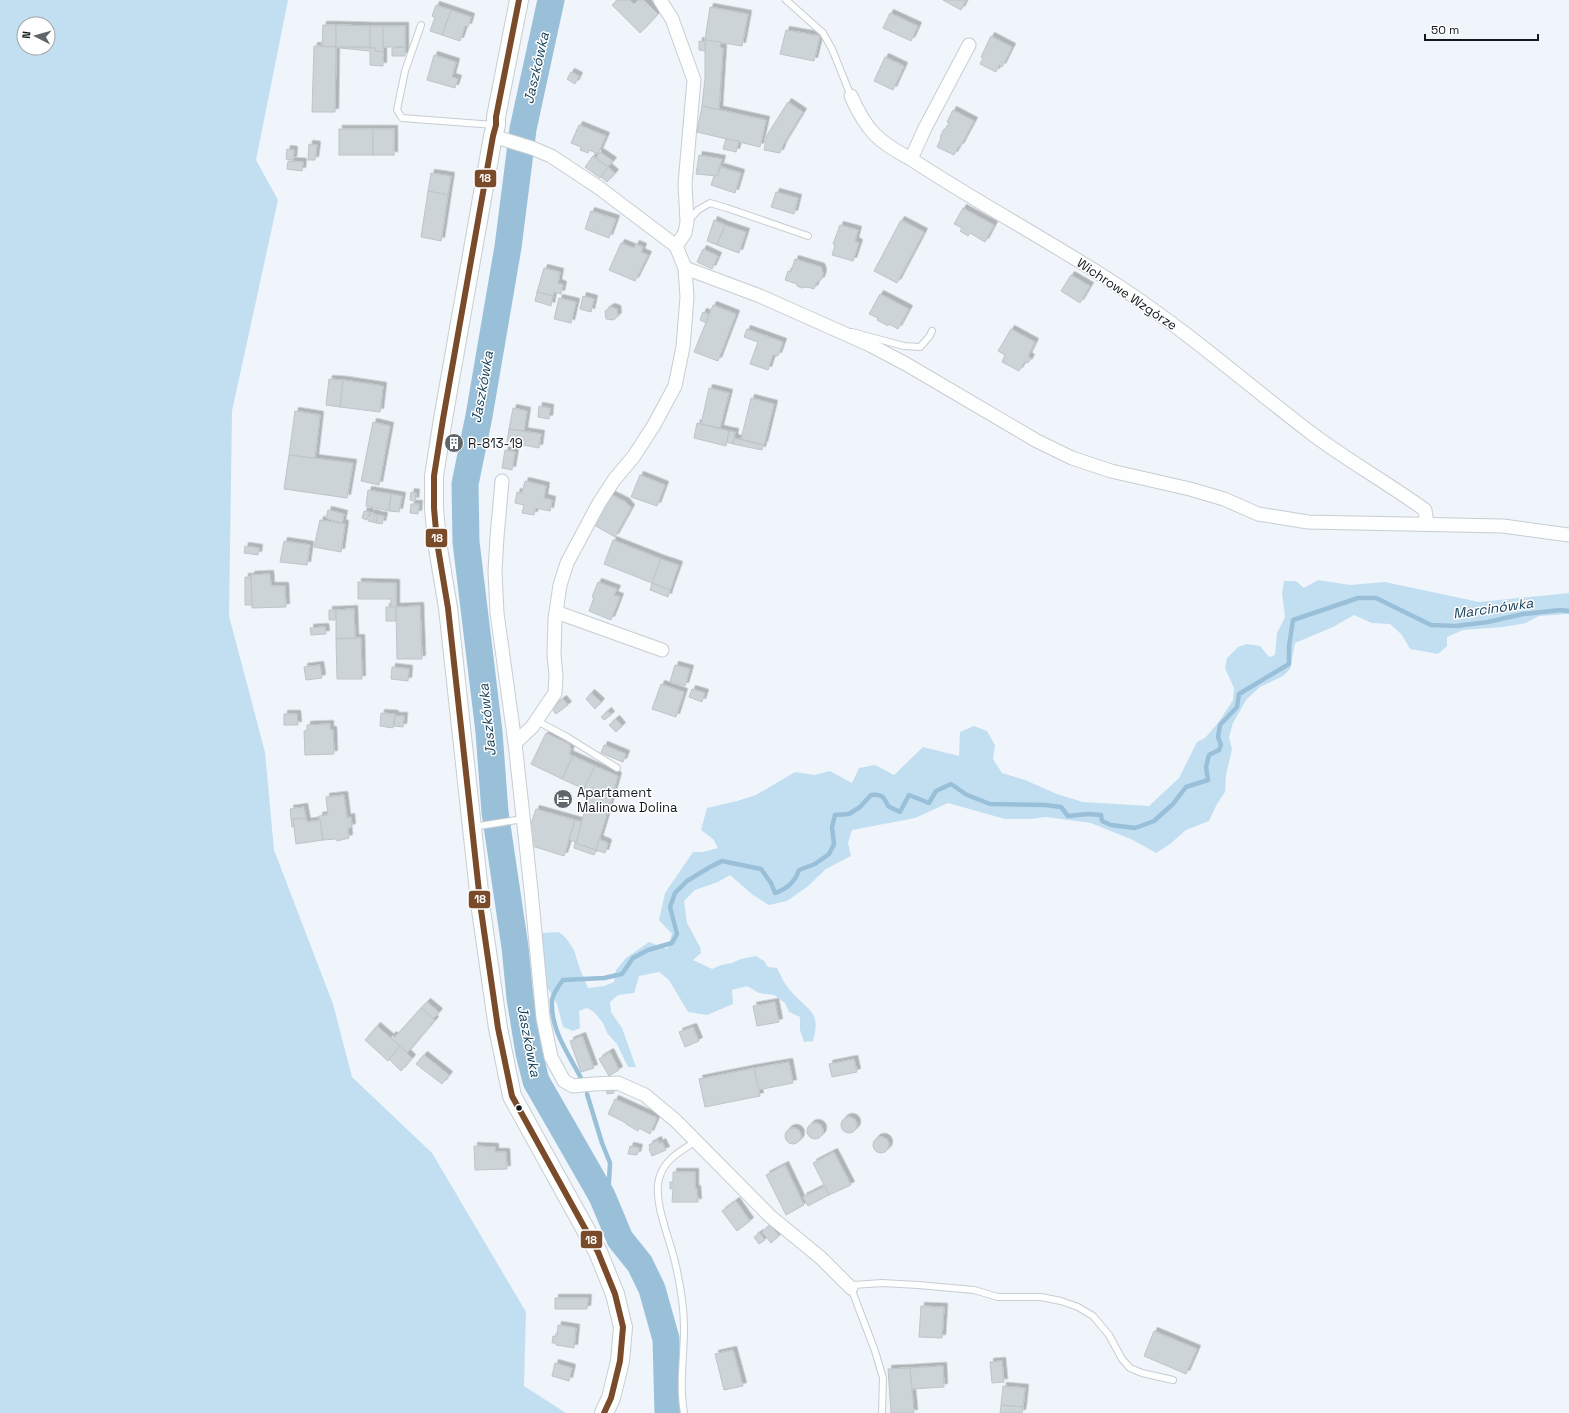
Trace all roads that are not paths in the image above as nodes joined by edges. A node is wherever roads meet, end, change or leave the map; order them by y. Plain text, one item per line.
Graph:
1 (518, 0) edge
2 (660, 0) edge
3 (786, 0) edge
4 (421, 25) dead end
5 (969, 45) dead end
6 (851, 96) joint
7 (494, 130) junction
8 (911, 159) junction
9 (687, 222) junction
10 (808, 236) dead end
11 (676, 246) junction
12 (685, 268) junction
13 (836, 329) junction
14 (932, 331) dead end
15 (502, 481) dead end
16 (1427, 524) junction
17 (1569, 535) edge
18 (556, 612) junction
19 (662, 650) dead end
20 (537, 721) junction
21 (515, 743) junction
22 (617, 768) dead end
23 (516, 820) junction
24 (478, 826) junction
25 (696, 1141) junction
26 (851, 1288) junction
27 (1173, 1380) dead end
28 (604, 1413) edge
29 (684, 1413) edge
30 (882, 1413) edge

1 - 7 street
2 - 9 street
3 - 6 lane
4 - 7 lane
5 - 8 street
6 - 8 street, Wichrowe Wzgórze
7 - 11 street
7 - 24 street
8 - 16 street, Wichrowe Wzgórze
9 - 10 lane
9 - 11 street
11 - 12 street
12 - 13 street
12 - 18 street
13 - 14 lane
13 - 16 street
15 - 21 street
16 - 17 street
18 - 19 street
18 - 20 street
20 - 21 street
20 - 22 lane
21 - 23 street
23 - 24 lane
23 - 25 street
24 - 28 street
25 - 26 street
25 - 29 lane
26 - 27 lane
26 - 30 lane

